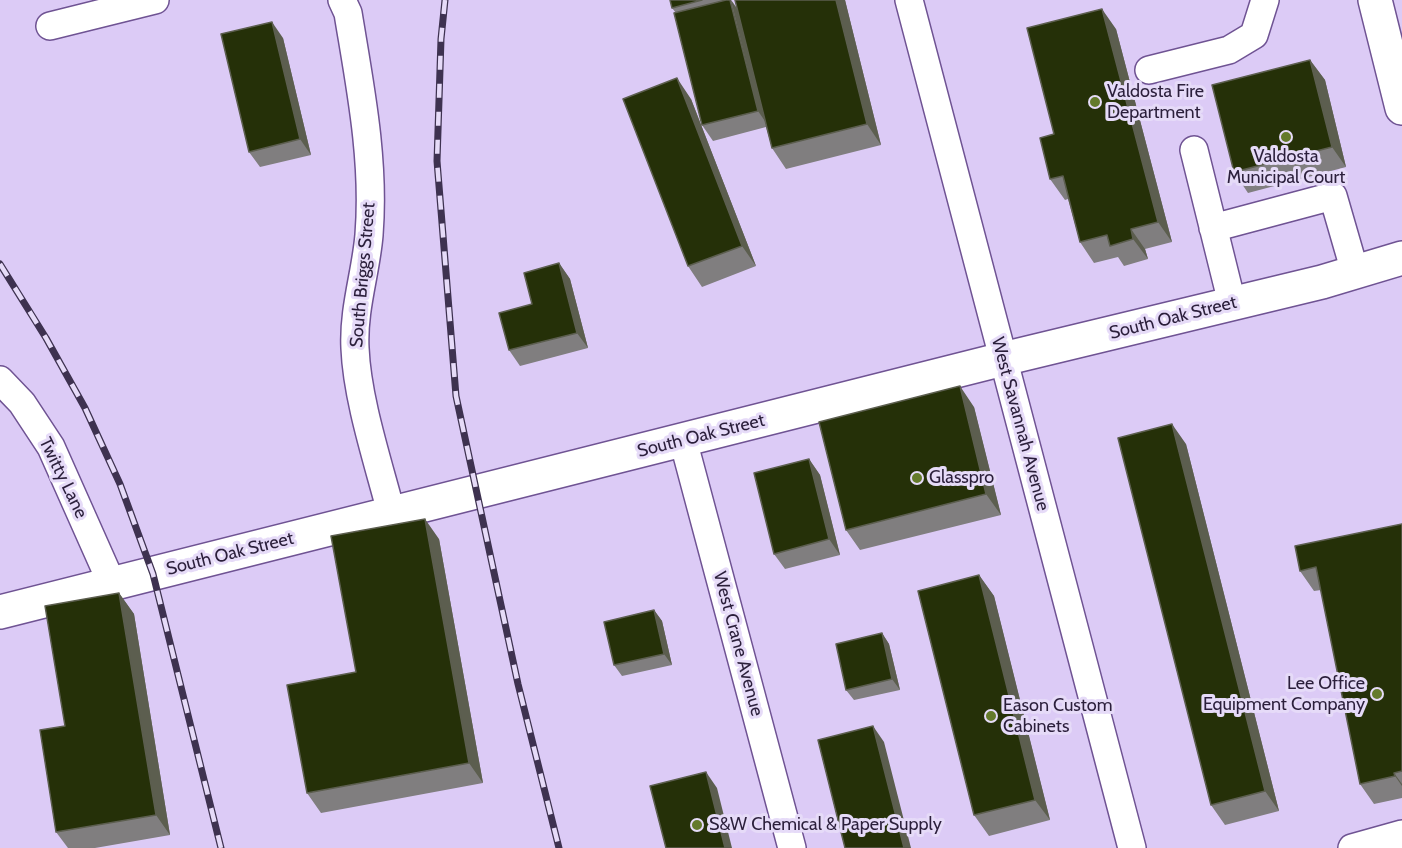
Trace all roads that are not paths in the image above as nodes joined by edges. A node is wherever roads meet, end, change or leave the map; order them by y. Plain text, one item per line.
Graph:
1 (155, 0) edge
2 (342, 0) edge
3 (909, 0) edge
4 (1266, 0) edge
5 (1375, 0) edge
6 (50, 26) dead end
7 (1149, 70) dead end
8 (1402, 108) edge
9 (1194, 150) dead end
10 (1214, 228) junction
11 (1402, 258) edge
12 (1354, 272) junction
13 (1232, 303) junction
14 (1003, 358) junction
15 (0, 380) edge
16 (683, 440) junction
17 (391, 512) junction
18 (112, 584) junction
19 (0, 612) edge
20 (1402, 834) edge
21 (792, 848) edge
22 (1132, 848) edge
23 (1352, 848) edge

1 - 6 street
2 - 17 street, South Briggs Street
3 - 14 street, West Savannah Avenue
4 - 7 street
5 - 8 main road
9 - 10 street
10 - 12 street
10 - 13 street
11 - 12 main road, South Oak Street
12 - 13 main road, South Oak Street
13 - 14 main road, South Oak Street
14 - 16 main road, South Oak Street
14 - 22 street, West Savannah Avenue
15 - 18 street, Twitty Lane
16 - 17 main road, South Oak Street
16 - 21 street, West Crane Avenue
17 - 18 main road, South Oak Street
18 - 19 main road, South Oak Street
20 - 23 street

